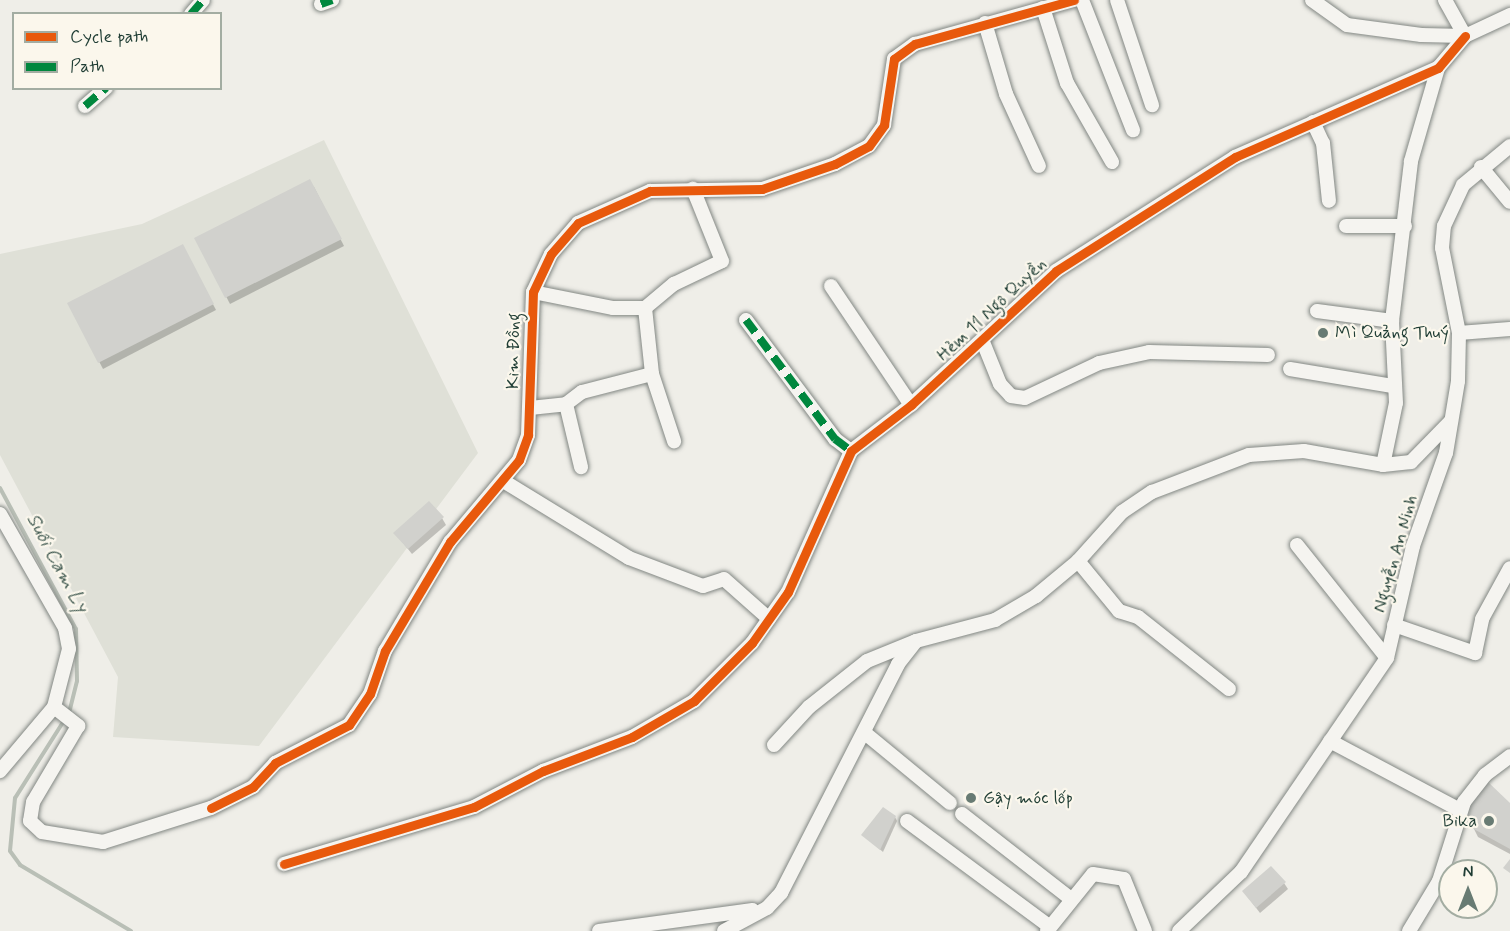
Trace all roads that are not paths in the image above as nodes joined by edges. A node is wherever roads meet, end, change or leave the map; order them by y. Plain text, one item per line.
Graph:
1 (203, 0) edge
2 (1074, 0) edge
3 (1082, 0) edge
4 (1117, 0) edge
5 (1312, 0) edge
6 (1445, 0) edge
7 (1043, 8) junction
8 (193, 12) edge
9 (1510, 15) edge
10 (986, 23) junction
11 (1465, 36) junction
12 (1438, 68) junction
13 (104, 90) edge
14 (1152, 105) dead end
15 (85, 106) dead end
16 (1314, 122) junction
17 (1133, 130) dead end
18 (1510, 146) edge
19 (1112, 162) dead end
20 (1039, 166) dead end
21 (1481, 167) junction
22 (693, 189) junction
23 (1329, 201) dead end
24 (1510, 202) edge
25 (1346, 226) dead end
26 (1405, 226) junction
27 (831, 286) dead end
28 (533, 292) junction
29 (645, 308) junction
30 (1317, 311) dead end
31 (746, 320) dead end
32 (1392, 321) junction
33 (1510, 329) edge
34 (1460, 333) junction
35 (983, 342) junction
36 (1268, 355) dead end
37 (1290, 369) dead end
38 (652, 374) junction
39 (1394, 386) junction
40 (566, 404) junction
41 (911, 405) junction
42 (530, 408) junction
43 (1451, 421) junction
44 (674, 441) dead end
45 (850, 451) junction
46 (1383, 465) junction
47 (581, 467) dead end
48 (505, 482) junction
49 (0, 514) edge
50 (1297, 544) dead end
51 (1078, 561) junction
52 (1510, 568) edge
53 (769, 619) junction
54 (1394, 625) junction
55 (916, 641) junction
56 (1387, 658) junction
57 (1229, 689) dead end
58 (54, 707) junction
59 (865, 733) junction
60 (1330, 741) junction
61 (774, 746) dead end
62 (1510, 756) edge
63 (0, 771) edge
64 (950, 803) dead end
65 (1460, 810) junction
66 (962, 814) dead end
67 (907, 821) dead end
68 (284, 864) dead end
69 (1070, 898) junction
70 (767, 908) junction
71 (1049, 929) edge
72 (598, 931) edge
73 (724, 931) edge
74 (1145, 931) edge
75 (1179, 931) edge
76 (1409, 931) edge

1 - 8 street
2 - 7 street, Kim Đồng
3 - 17 street
4 - 14 street
5 - 11 street
6 - 11 street
7 - 10 street, Kim Đồng
7 - 19 street
9 - 11 street
10 - 20 street
10 - 22 street, Kim Đồng
11 - 12 street, Hẻm 11 Ngô Quyền
12 - 16 street, Hẻm 11 Ngô Quyền
12 - 26 street, Hẻm 11 Ngô Quyền
13 - 15 street
16 - 23 street
16 - 35 street, Hẻm 11 Ngô Quyền
18 - 21 street, Nguyễn An Ninh
21 - 24 street
21 - 34 street, Nguyễn An Ninh
22 - 28 street, Kim Đồng
22 - 29 street
25 - 26 street
26 - 32 street, Hẻm 11 Ngô Quyền
27 - 41 street
28 - 29 street
28 - 42 street, Kim Đồng
29 - 38 street
30 - 32 street
31 - 45 street
32 - 39 street, Hẻm 11 Ngô Quyền
33 - 34 street
34 - 43 street, Nguyễn An Ninh
35 - 36 street
35 - 41 street, Hẻm 11 Ngô Quyền
37 - 39 street
38 - 40 street
38 - 44 street
39 - 46 street, Hẻm 11 Ngô Quyền
40 - 42 street
40 - 47 street
41 - 45 street, Hẻm 11 Ngô Quyền
42 - 48 street, Kim Đồng
43 - 46 street
43 - 54 street, Nguyễn An Ninh
45 - 53 street, Hẻm 11 Ngô Quyền
46 - 51 street
48 - 53 street
48 - 58 street, Kim Đồng
49 - 58 street
50 - 56 street
51 - 55 street
51 - 57 street
52 - 54 street
53 - 68 street, Hẻm 11 Ngô Quyền
54 - 56 street, Nguyễn An Ninh
55 - 59 street
55 - 61 street
56 - 60 street, Nguyễn An Ninh
58 - 63 street
59 - 64 street
59 - 70 street
60 - 65 street
60 - 75 street, Nguyễn An Ninh
62 - 65 street
65 - 76 street
66 - 69 street
67 - 71 street
69 - 71 street
69 - 74 street
70 - 72 street
70 - 73 street

